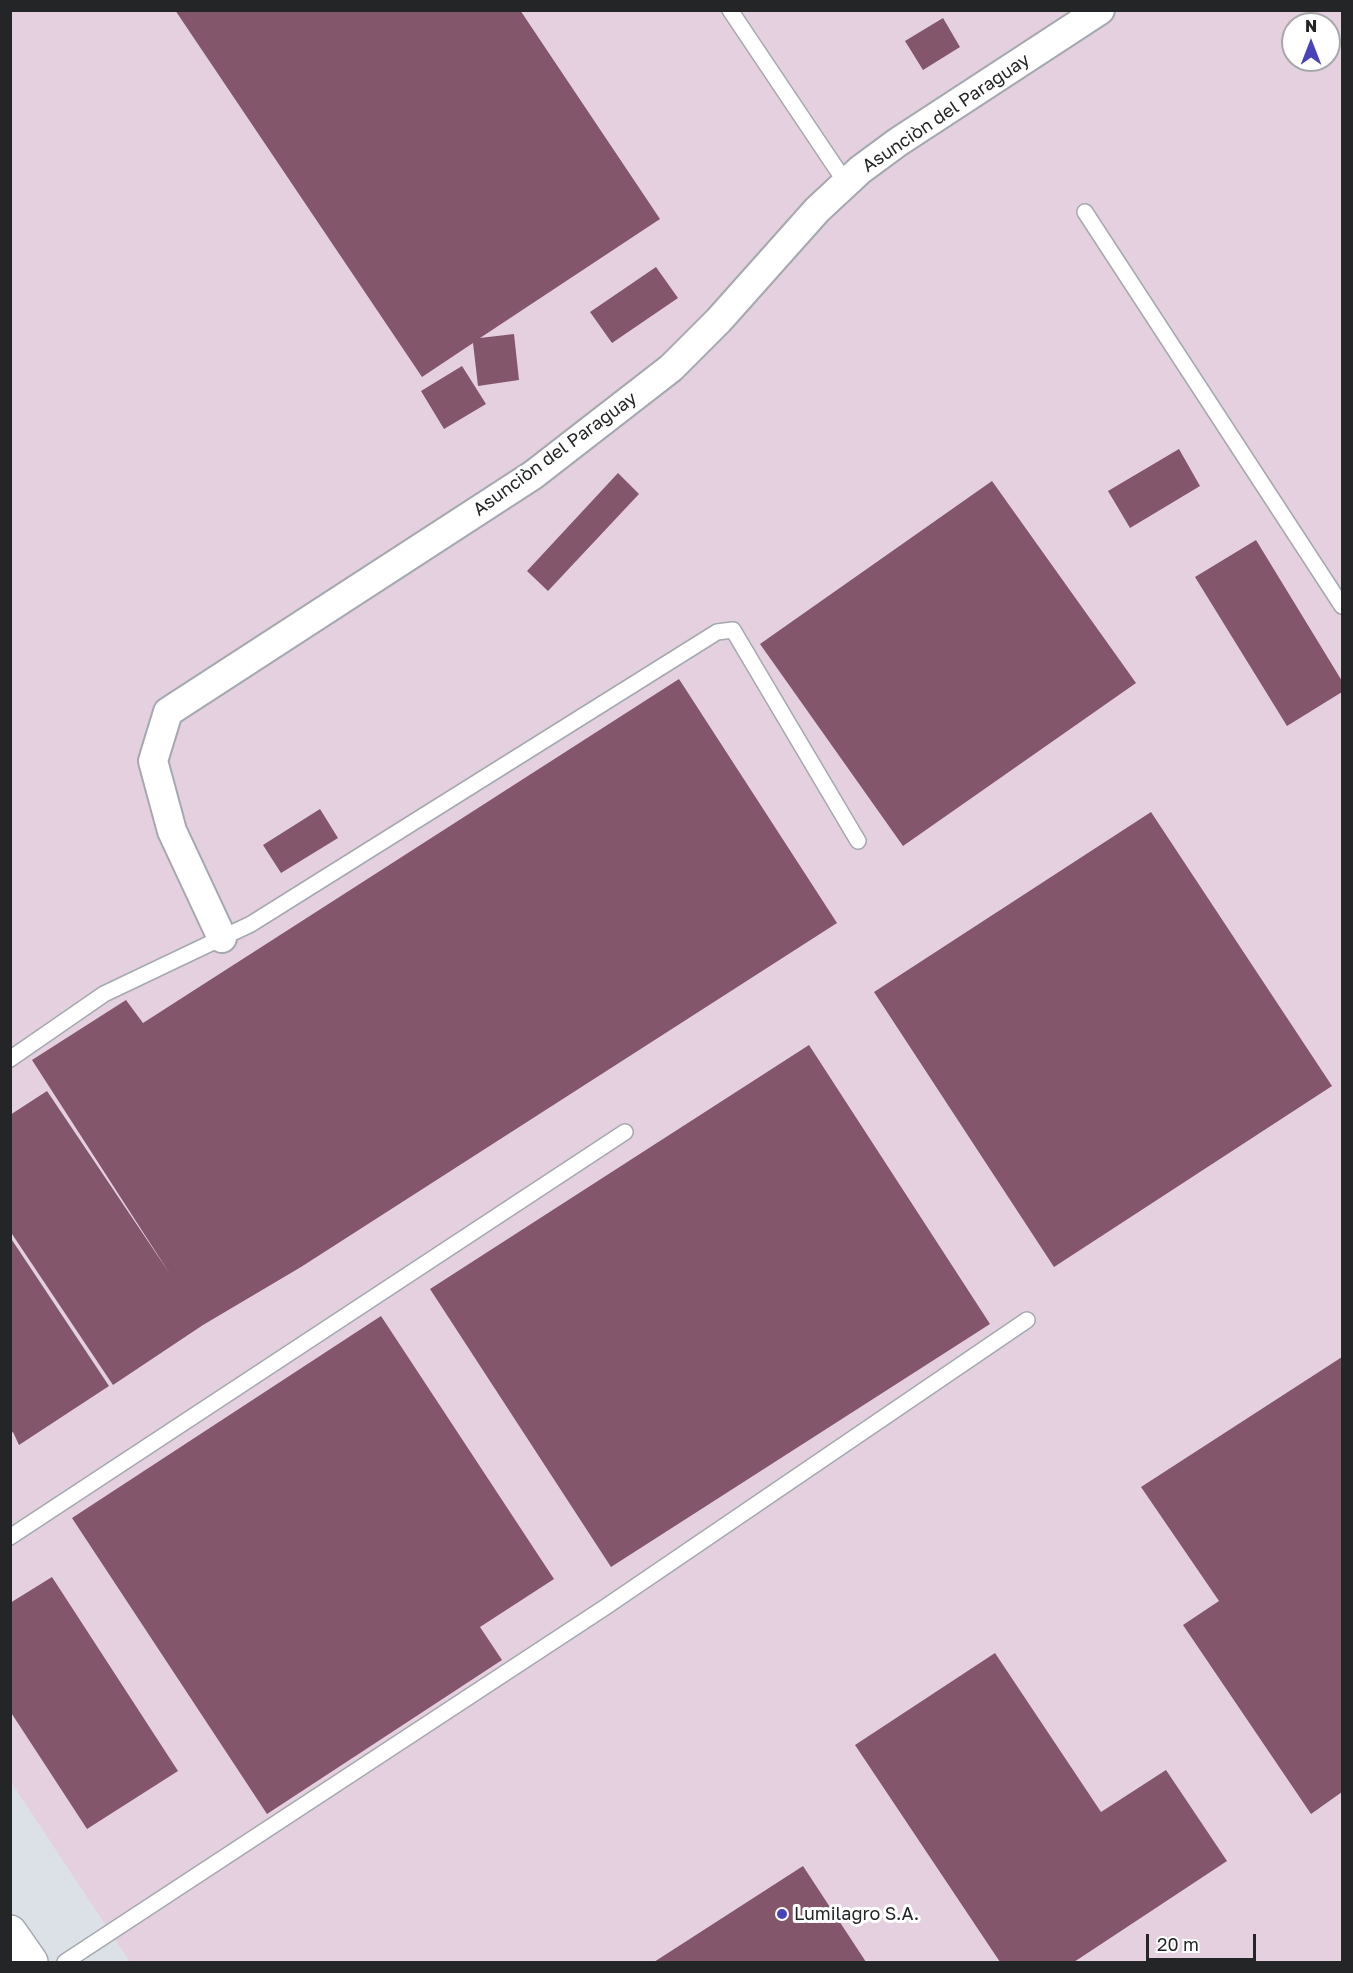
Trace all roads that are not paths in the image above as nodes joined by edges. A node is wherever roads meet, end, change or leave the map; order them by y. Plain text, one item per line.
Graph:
1 (730, 10) edge
2 (1100, 10) edge
3 (846, 183) junction
4 (1085, 212) dead end
5 (1342, 606) edge
6 (858, 841) dead end
7 (222, 938) junction
8 (10, 1059) edge
9 (625, 1132) dead end
10 (1027, 1320) dead end
11 (10, 1537) edge
12 (10, 1932) edge
13 (31, 1962) edge
14 (65, 1962) edge

1 - 3 lane
2 - 3 street, Asunciòn del Paraguay
3 - 7 street, Asunciòn del Paraguay
4 - 5 lane
6 - 7 lane
7 - 8 lane
9 - 11 lane
10 - 14 lane
12 - 13 street

